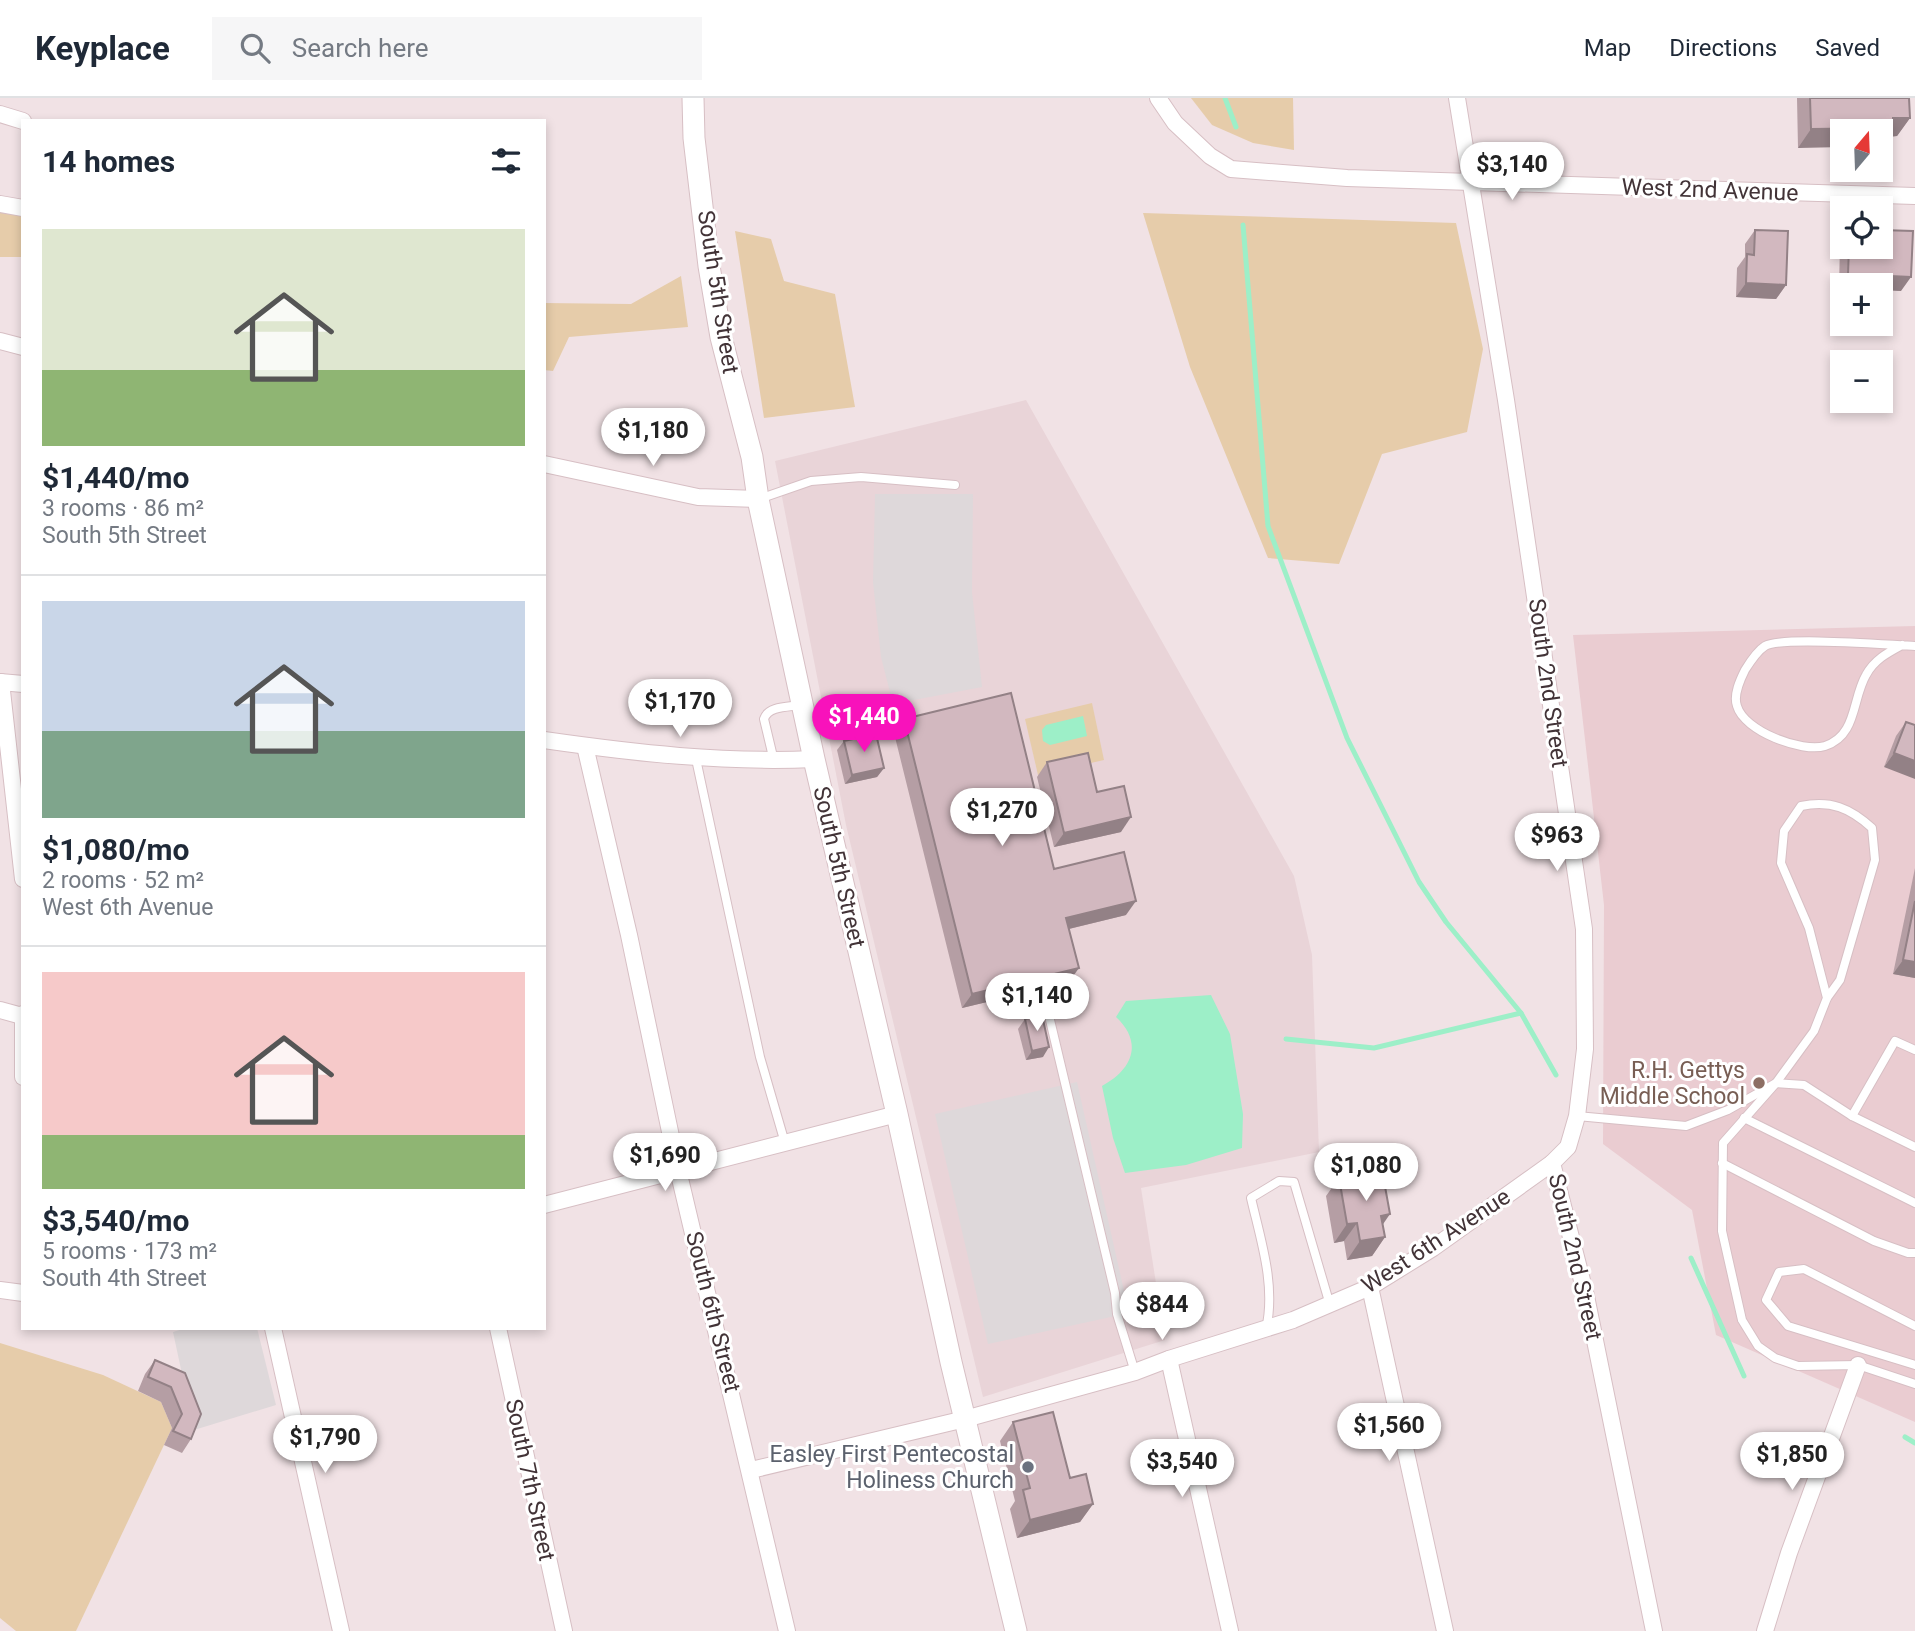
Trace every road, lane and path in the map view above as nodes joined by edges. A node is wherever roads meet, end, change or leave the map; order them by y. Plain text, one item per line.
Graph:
1 (692, 98) edge
2 (1158, 98) edge
3 (1457, 98) edge
4 (0, 114) edge
5 (21, 120) edge
6 (1471, 182) junction
7 (1915, 196) edge
8 (0, 204) edge
9 (21, 208) edge
10 (0, 341) edge
11 (21, 346) edge
12 (546, 464) edge
13 (955, 485) dead end
14 (758, 499) junction
15 (1902, 646) junction
16 (1915, 646) edge
17 (1, 682) edge
18 (21, 684) edge
19 (803, 705) junction
20 (546, 740) edge
21 (585, 746) junction
22 (696, 759) junction
23 (814, 759) junction
24 (774, 761) junction
25 (21, 861) edge
26 (1827, 998) junction
27 (0, 1010) edge
28 (21, 1015) edge
29 (1050, 1020) dead end
30 (1915, 1050) edge
31 (1776, 1083) junction
32 (897, 1114) junction
33 (1577, 1116) junction
34 (1852, 1116) junction
35 (1744, 1118) junction
36 (785, 1143) junction
37 (1915, 1147) edge
38 (1552, 1163) junction
39 (1722, 1163) junction
40 (678, 1170) junction
41 (1915, 1203) edge
42 (546, 1204) edge
43 (1915, 1253) edge
44 (1370, 1287) junction
45 (0, 1290) edge
46 (21, 1293) edge
47 (1330, 1305) junction
48 (1915, 1326) edge
49 (273, 1330) edge
50 (498, 1330) edge
51 (1266, 1330) junction
52 (1169, 1359) junction
53 (1858, 1365) junction
54 (1915, 1365) edge
55 (1135, 1373) junction
56 (1915, 1384) edge
57 (965, 1419) junction
58 (751, 1470) junction
59 (341, 1631) edge
60 (564, 1631) edge
61 (787, 1631) edge
62 (1016, 1631) edge
63 (1230, 1631) edge
64 (1445, 1631) edge
65 (1654, 1631) edge
66 (1765, 1631) edge

1 - 14 street, South 5th Street
2 - 6 street, West 2nd Avenue
3 - 6 street, South 2nd Street
4 - 5 street
6 - 7 street, West 2nd Avenue
6 - 33 street, South 2nd Street
8 - 9 street
10 - 11 street
12 - 14 street
13 - 14 lane
14 - 19 street, South 5th Street
15 - 15 lane
15 - 16 lane
17 - 18 street
17 - 25 street
19 - 23 street, South 5th Street
19 - 24 lane
20 - 21 street
21 - 22 street
21 - 40 street, South 6th Street
22 - 24 street
22 - 36 lane
23 - 24 street
23 - 32 street, South 5th Street
26 - 26 lane
26 - 31 lane
27 - 28 street
29 - 55 lane
30 - 34 lane
31 - 33 lane
31 - 34 lane
31 - 35 lane
32 - 36 street
32 - 57 street, South 5th Street
33 - 38 street, South 2nd Street
34 - 37 lane
35 - 39 lane
35 - 41 lane
36 - 40 street
38 - 44 street, West 6th Avenue
38 - 65 street, South 2nd Street
39 - 43 lane
39 - 53 lane
40 - 42 street
40 - 58 street, South 6th Street
44 - 47 street, West 6th Avenue
44 - 64 street
45 - 46 street
47 - 51 street, West 6th Avenue
47 - 51 lane
48 - 54 lane
49 - 59 street
50 - 60 street, South 7th Street
51 - 52 street, West 6th Avenue
52 - 55 street, West 6th Avenue
52 - 63 street
53 - 56 lane
53 - 66 street
55 - 57 street, West 6th Avenue
57 - 58 street, West 6th Avenue
57 - 62 street, South 5th Street
58 - 61 street, South 6th Street

